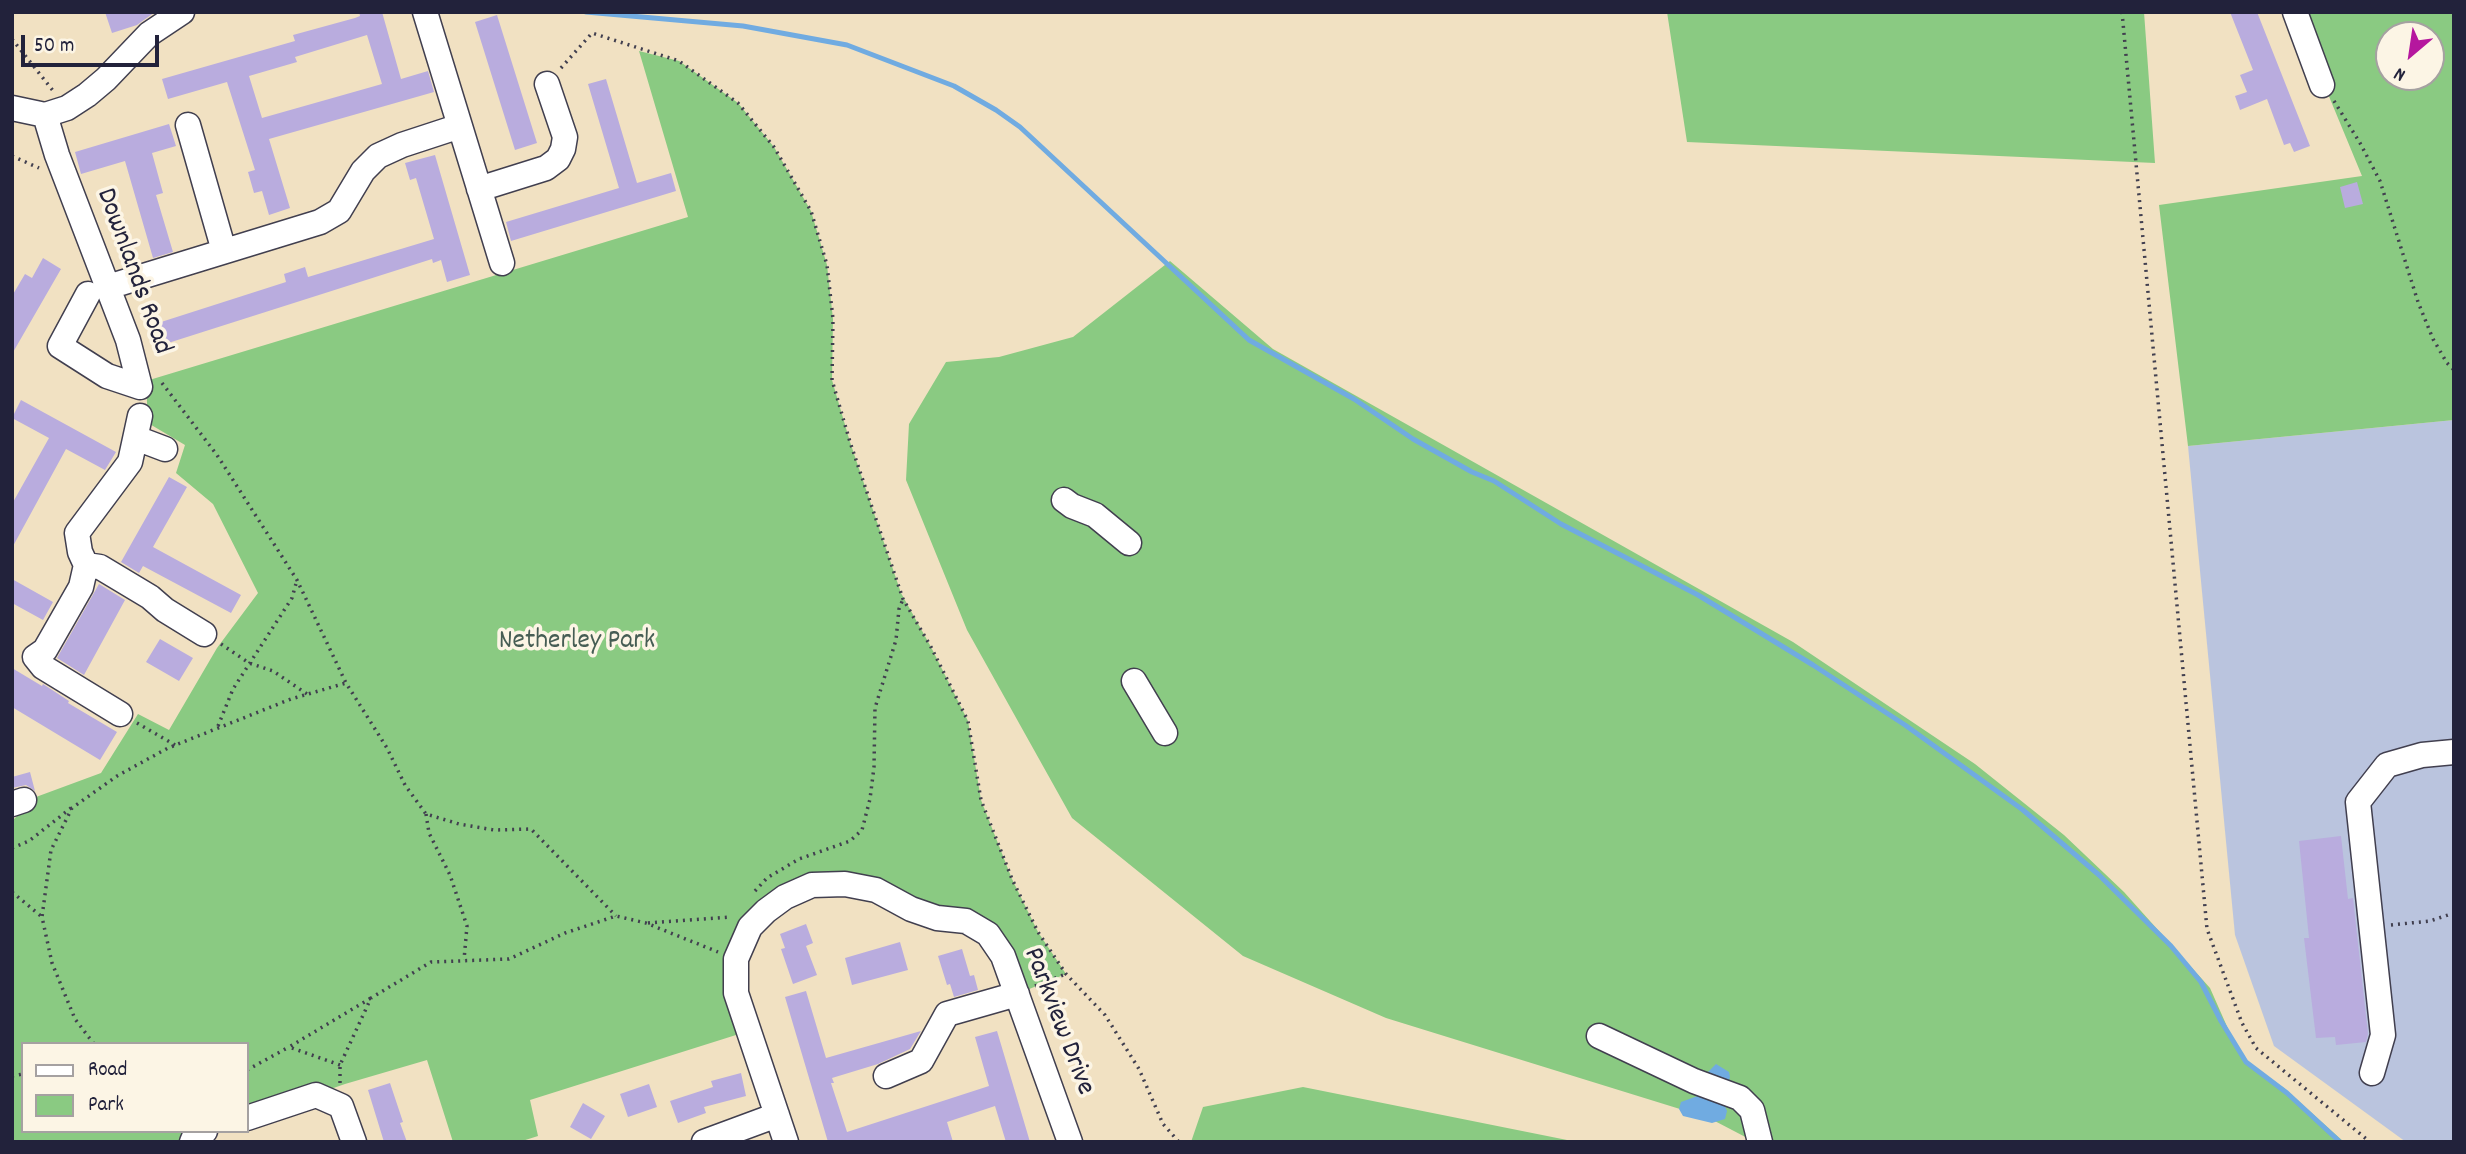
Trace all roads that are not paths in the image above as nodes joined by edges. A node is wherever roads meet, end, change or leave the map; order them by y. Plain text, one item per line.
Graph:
1 (425, 12) edge
2 (2295, 12) edge
3 (179, 13) edge
4 (547, 84) road end
5 (2322, 85) road end
6 (12, 108) edge
7 (56, 111) junction
8 (188, 125) dead end
9 (460, 126) junction
10 (479, 188) junction
11 (224, 251) junction
12 (502, 263) dead end
13 (165, 449) dead end
14 (1064, 500) dead end
15 (1129, 543) dead end
16 (86, 565) junction
17 (204, 634) road end
18 (24, 654) edge
19 (1134, 681) dead end
20 (120, 714) road end
21 (1165, 733) dead end
22 (2454, 752) edge
23 (1017, 994) junction
24 (1599, 1036) dead end
25 (2372, 1073) dead end
26 (886, 1076) dead end
27 (777, 1115) junction
28 (248, 1118) edge
29 (354, 1142) edge
30 (704, 1142) edge
31 (786, 1142) edge
32 (1070, 1142) edge
33 (1760, 1142) edge

1 - 9 street
2 - 5 street
3 - 7 street
4 - 10 street
6 - 7 street
7 - 11 street, Downlands Road
8 - 11 street
9 - 10 street
9 - 11 street
10 - 12 street
13 - 16 street
14 - 15 street
16 - 17 street
16 - 18 street
18 - 20 street
19 - 21 street
22 - 25 street
23 - 26 street
23 - 27 street, Parkview Drive
23 - 32 street, Parkview Drive
24 - 33 street
27 - 30 street
27 - 31 street
28 - 29 street

